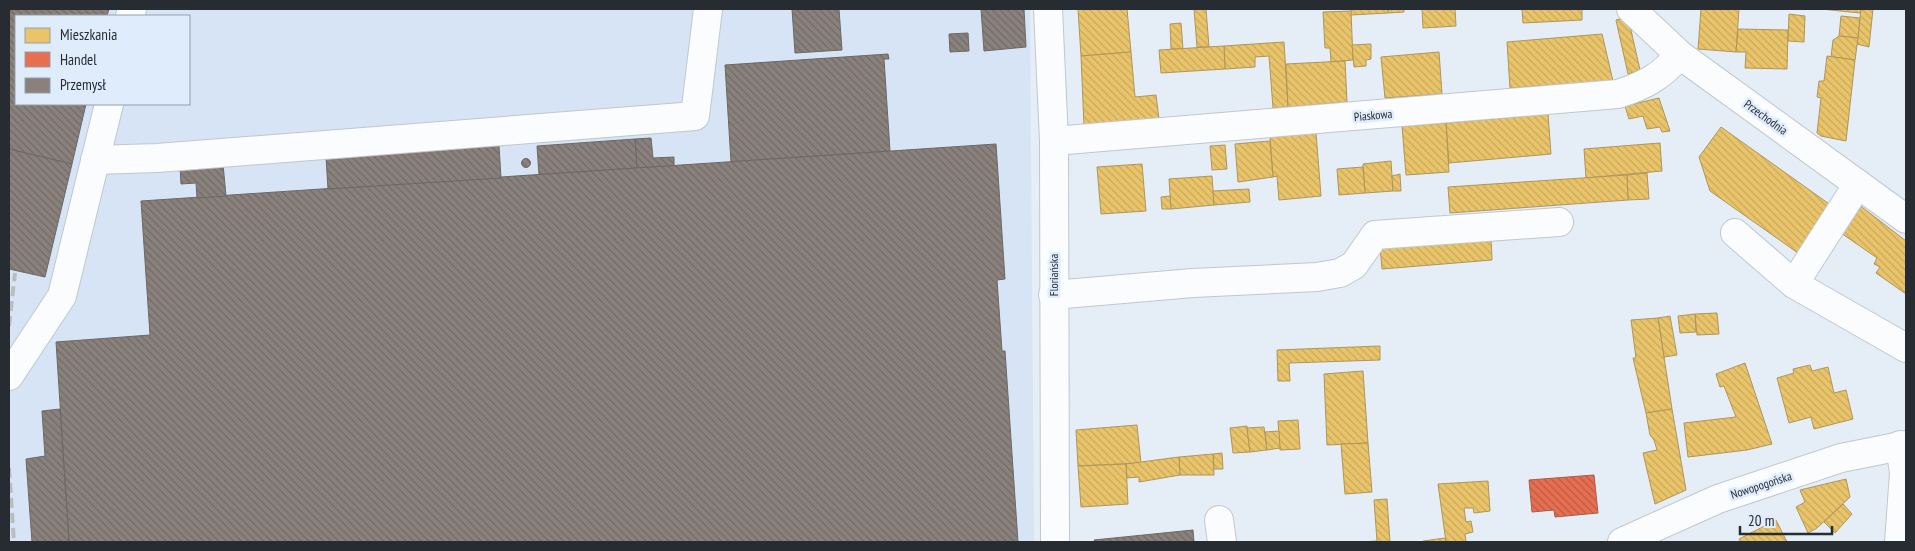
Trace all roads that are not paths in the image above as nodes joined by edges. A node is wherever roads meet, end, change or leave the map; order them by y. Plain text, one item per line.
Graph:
1 (708, 9) edge
2 (1048, 9) edge
3 (1631, 9) edge
4 (1680, 55) junction
5 (109, 105) edge
6 (1054, 141) junction
7 (95, 160) junction
8 (1858, 184) junction
9 (1906, 219) edge
10 (1559, 222) dead end
11 (1734, 233) dead end
12 (1794, 284) junction
13 (1053, 295) junction
14 (1906, 348) edge
15 (9, 376) edge
16 (1903, 445) edge
17 (1055, 542) edge
18 (1622, 542) edge
19 (1899, 542) edge

1 - 7 street
2 - 6 street, Floriańska
3 - 4 street, Przechodnia
4 - 6 street, Piaskowa
4 - 8 street, Przechodnia
5 - 7 street
6 - 13 street, Floriańska
7 - 15 street
8 - 9 street, Przechodnia
8 - 12 street
10 - 13 street
11 - 12 street
12 - 14 street
13 - 17 street, Floriańska
16 - 18 street, Nowopogońska
16 - 19 street

